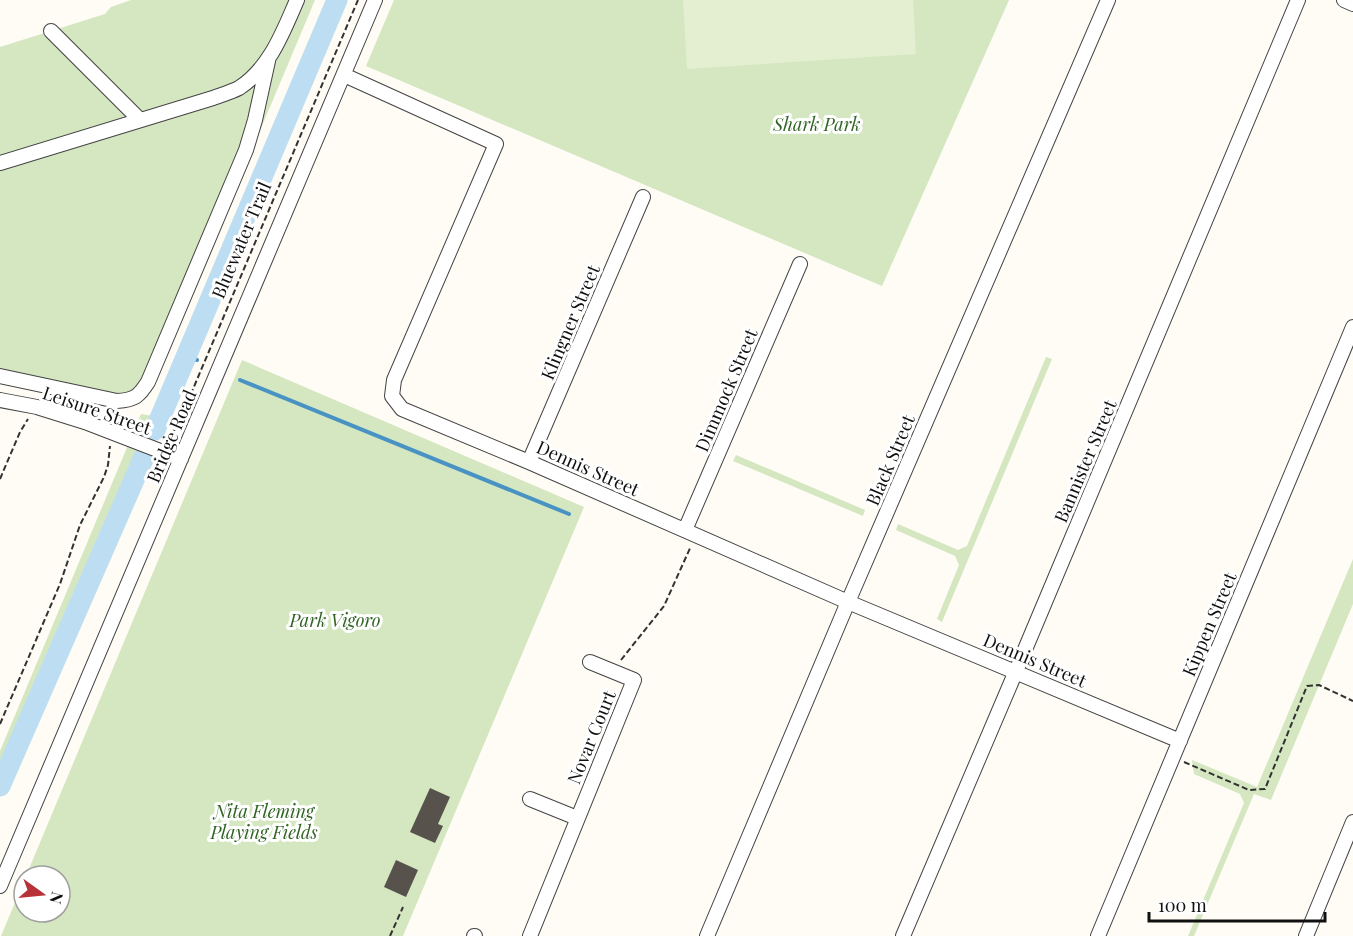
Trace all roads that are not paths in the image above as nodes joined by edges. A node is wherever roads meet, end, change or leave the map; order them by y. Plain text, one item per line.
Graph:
1 (297, 0) edge
2 (375, 0) edge
3 (1108, 0) edge
4 (1298, 0) edge
5 (1344, 0) edge
6 (1353, 3) edge
7 (51, 31) dead end
8 (268, 61) junction
9 (344, 75) junction
10 (141, 120) junction
11 (0, 163) edge
12 (643, 197) dead end
13 (800, 264) dead end
14 (1353, 327) edge
15 (0, 376) edge
16 (0, 400) edge
17 (181, 459) junction
18 (529, 462) junction
19 (690, 532) junction
20 (848, 602) junction
21 (590, 662) dead end
22 (1016, 671) junction
23 (1180, 741) junction
24 (530, 799) dead end
25 (577, 818) junction
26 (1353, 822) edge
27 (0, 886) edge
28 (530, 936) edge
29 (707, 936) edge
30 (903, 936) edge
31 (1098, 936) edge
32 (1306, 936) edge

1 - 8 street
2 - 9 street, Bridge Road
3 - 20 street, Black Street
4 - 22 street, Bannister Street
5 - 6 street
7 - 10 street
8 - 10 street
8 - 15 street
9 - 17 street, Bridge Road
9 - 18 street, Dennis Street
10 - 11 street
12 - 18 street, Klingner Street
13 - 19 street, Dimmock Street
14 - 23 street, Kippen Street
16 - 17 street, Leisure Street
17 - 27 street, Bridge Road
18 - 19 street, Dennis Street
19 - 20 street, Dennis Street
20 - 22 street, Dennis Street
20 - 29 street, Black Street
21 - 25 street, Novar Court
22 - 23 street, Dennis Street
22 - 30 street, Bannister Street
23 - 31 street, Kippen Street
24 - 25 street
25 - 28 street, Novar Court
26 - 32 street

